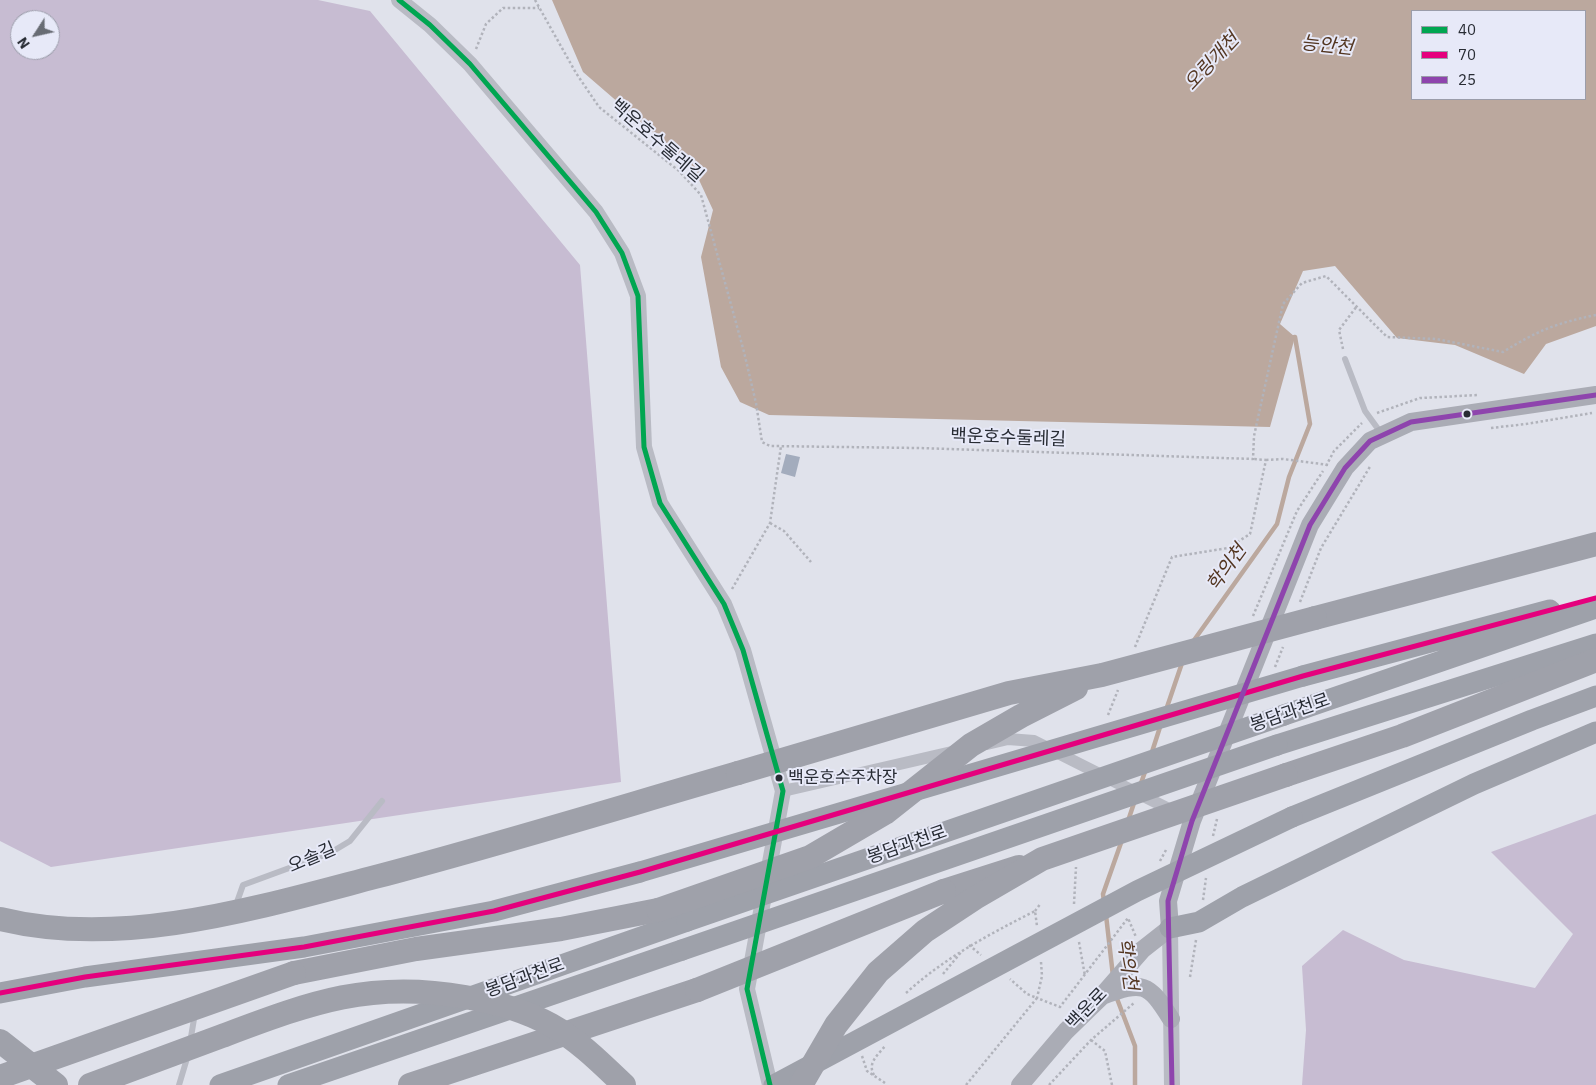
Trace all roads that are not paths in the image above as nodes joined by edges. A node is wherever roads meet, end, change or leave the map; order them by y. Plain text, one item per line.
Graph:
1 (399, 0) edge
2 (1345, 359) road end
3 (1596, 396) edge
4 (1382, 434) junction
5 (1596, 544) edge
6 (1596, 598) edge
7 (1596, 608) edge
8 (1596, 644) edge
9 (1596, 660) edge
10 (1102, 675) junction
11 (1596, 696) edge
12 (1596, 732) edge
13 (783, 791) junction
14 (382, 801) dead end
15 (1192, 821) junction
16 (1042, 859) junction
17 (237, 902) dead end
18 (0, 919) edge
19 (1170, 928) junction
20 (0, 993) edge
21 (198, 995) dead end
22 (1101, 996) junction
23 (1171, 1019) junction
24 (0, 1042) edge
25 (0, 1077) edge
26 (0, 1081) edge
27 (6, 1085) edge
28 (56, 1085) edge
29 (90, 1085) edge
30 (179, 1085) edge
31 (220, 1085) edge
32 (288, 1085) edge
33 (410, 1085) edge
34 (624, 1085) edge
35 (770, 1085) edge
36 (774, 1085) edge
37 (801, 1085) edge
38 (1020, 1085) edge
39 (1172, 1085) edge

1 - 13 street
2 - 4 lane
3 - 4 main road
4 - 15 main road
5 - 10 highway, bridge
6 - 20 highway, 봉담과천로, bridge
7 - 31 highway, 봉담과천로, bridge
8 - 32 highway, 봉담과천로, bridge
9 - 16 highway, bridge
10 - 18 highway, bridge
10 - 25 highway, bridge
11 - 36 highway, bridge
12 - 19 highway
13 - 15 street
13 - 35 street
14 - 17 lane, 오솔길
15 - 19 main road
16 - 33 highway, bridge
16 - 37 highway, bridge
19 - 22 main road, 백운로
19 - 23 street
21 - 30 lane
22 - 23 main road
22 - 38 main road, 백운로
23 - 39 street
24 - 28 highway, bridge
26 - 27 highway
29 - 34 highway, bridge

